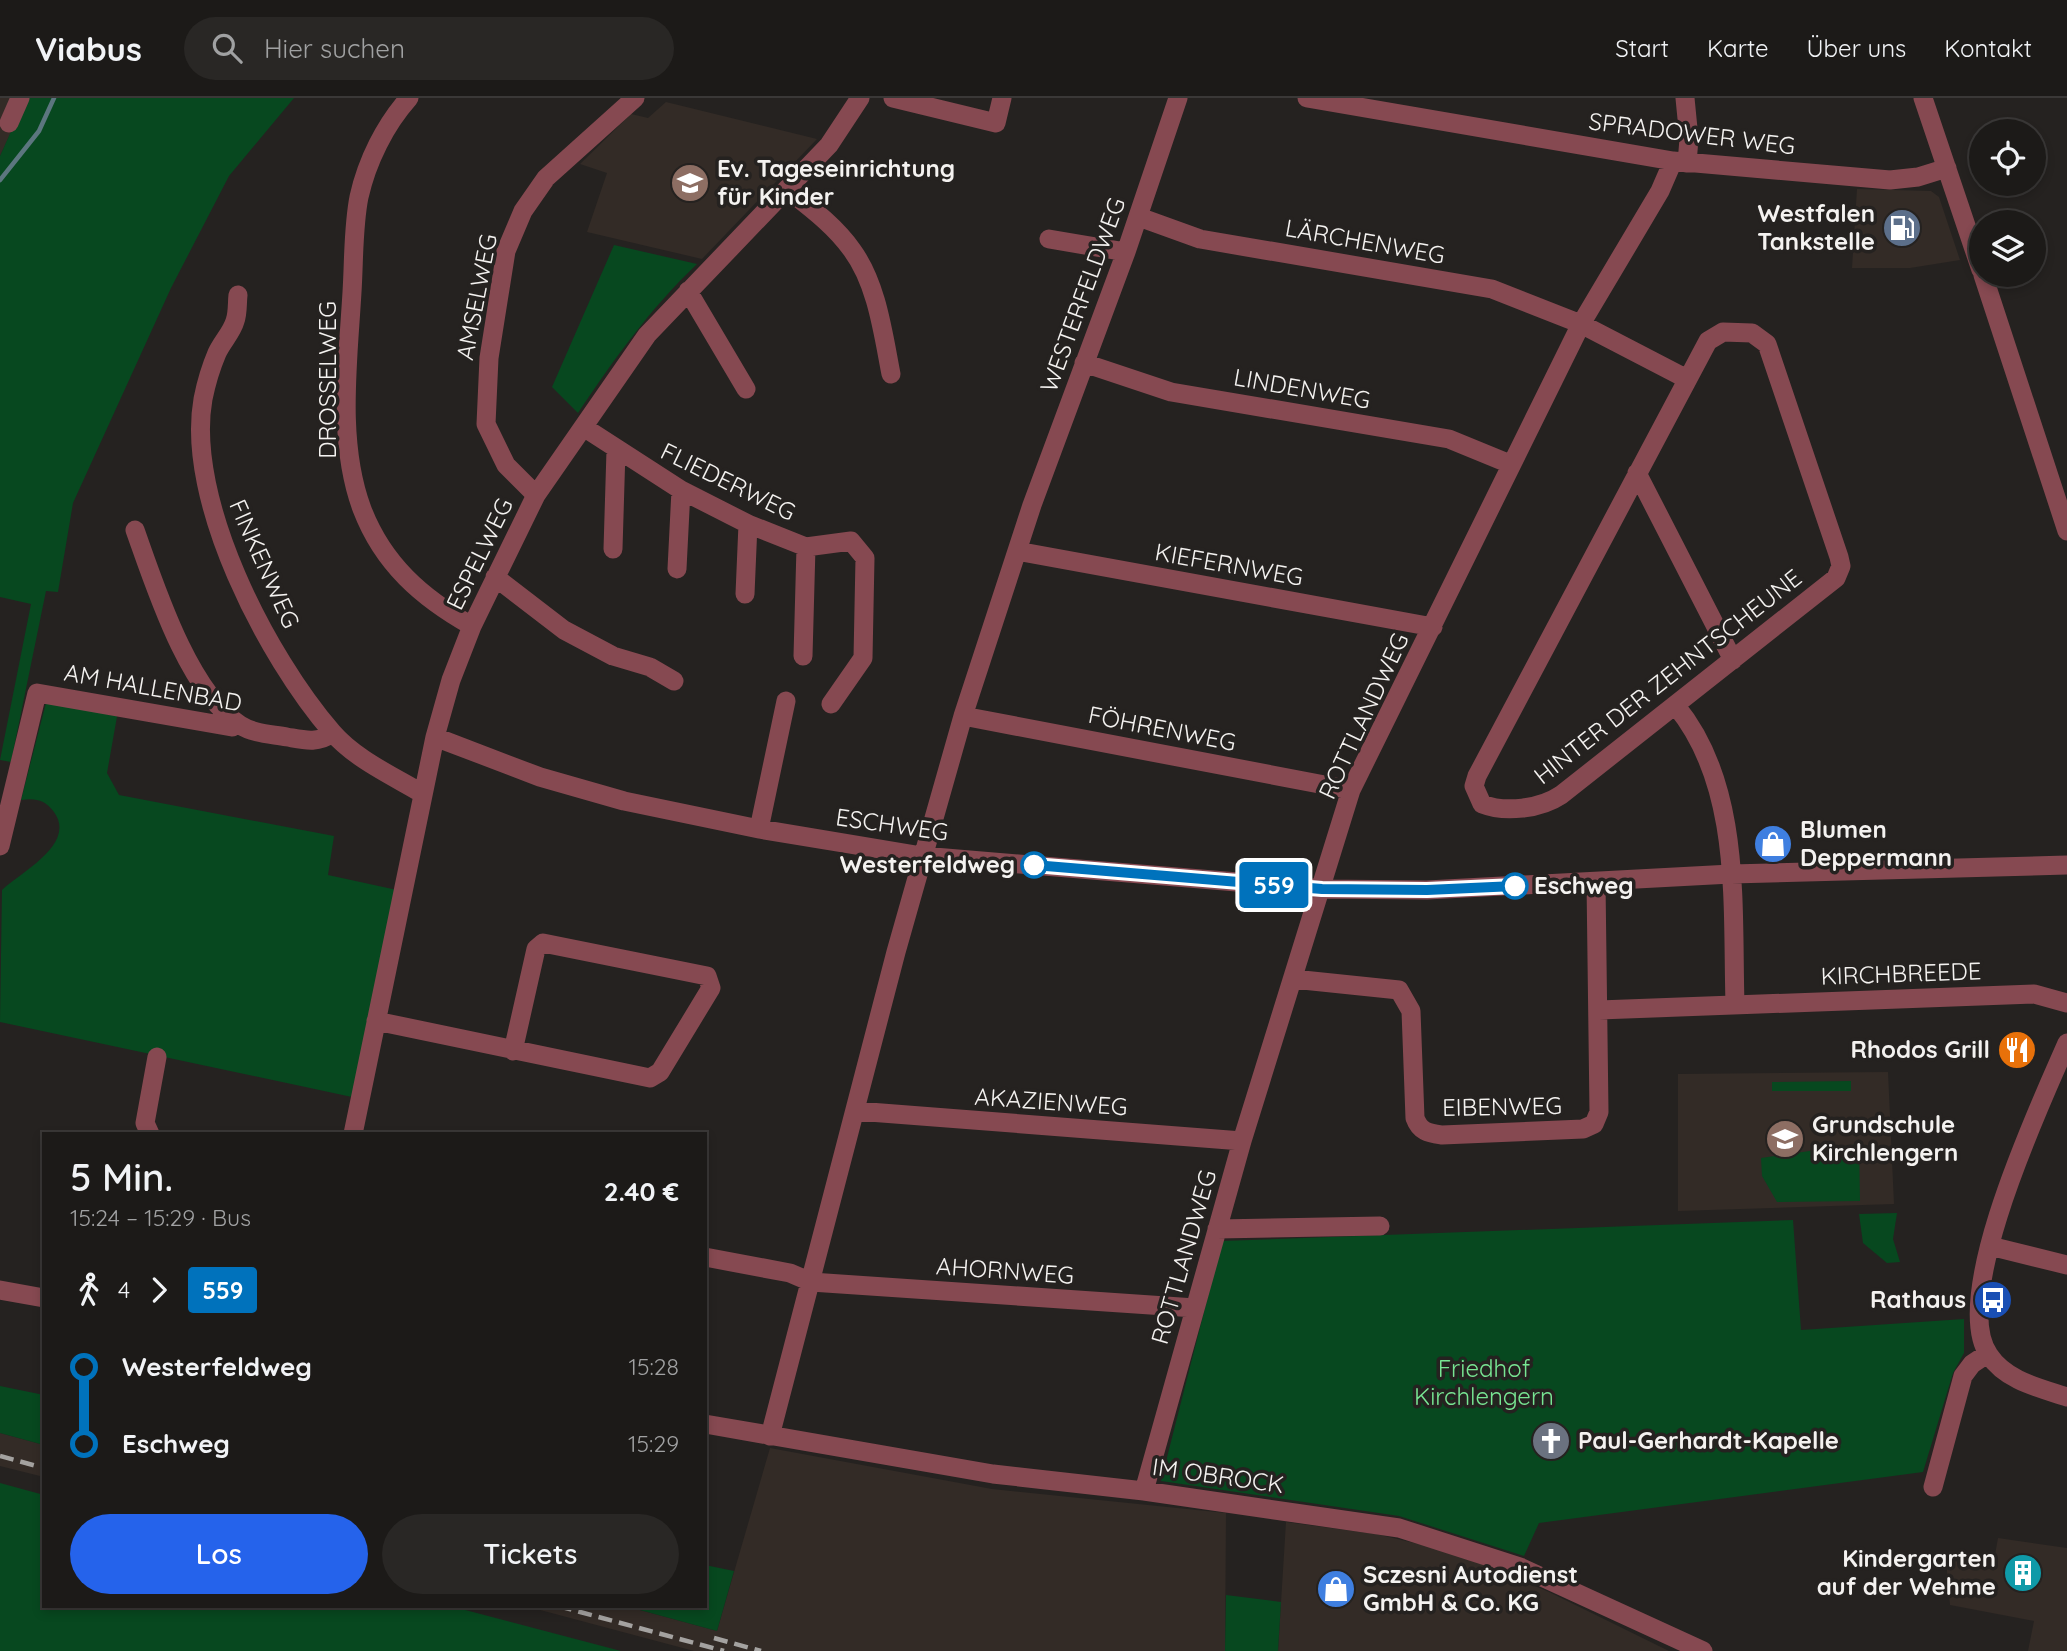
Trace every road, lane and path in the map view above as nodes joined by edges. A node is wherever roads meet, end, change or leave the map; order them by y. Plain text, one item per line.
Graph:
1 (20, 98) edge
2 (409, 98) edge
3 (635, 98) edge
4 (860, 98) edge
5 (893, 98) edge
6 (1002, 98) edge
7 (1178, 98) edge
8 (1307, 98) edge
9 (1685, 98) edge
10 (1923, 98) edge
11 (9, 123) dead end
12 (1680, 162) junction
13 (1947, 168) junction
14 (788, 190) junction
15 (1139, 217) junction
16 (1969, 233) edge
17 (1049, 239) dead end
18 (1126, 252) junction
19 (1987, 287) edge
20 (688, 291) junction
21 (238, 295) dead end
22 (1581, 324) junction
23 (1084, 363) junction
24 (891, 374) dead end
25 (1687, 379) junction
26 (746, 389) dead end
27 (585, 428) junction
28 (616, 450) junction
29 (1510, 464) junction
30 (1637, 474) junction
31 (681, 490) junction
32 (536, 495) junction
33 (2066, 523) edge
34 (748, 524) junction
35 (135, 530) dead end
36 (806, 547) junction
37 (614, 550) dead end
38 (1017, 551) junction
39 (677, 569) dead end
40 (495, 577) junction
41 (745, 594) dead end
42 (472, 626) junction
43 (1433, 627) junction
44 (803, 656) dead end
45 (1733, 660) junction
46 (674, 681) dead end
47 (786, 701) dead end
48 (831, 704) dead end
49 (1676, 706) junction
50 (963, 716) junction
51 (236, 722) junction
52 (333, 733) junction
53 (435, 737) junction
54 (1351, 790) junction
55 (423, 794) junction
56 (759, 829) junction
57 (0, 846) edge
58 (922, 856) junction
59 (2067, 865) edge
60 (1731, 874) junction
61 (1596, 883) junction
62 (1322, 889) junction
63 (1293, 979) junction
64 (2067, 1003) edge
65 (1735, 1004) junction
66 (1599, 1010) junction
67 (376, 1021) junction
68 (2067, 1043) edge
69 (513, 1051) junction
70 (157, 1057) dead end
71 (856, 1111) junction
72 (149, 1132) edge
73 (353, 1132) edge
74 (1242, 1141) junction
75 (1380, 1226) dead end
76 (1217, 1229) junction
77 (1990, 1246) junction
78 (707, 1257) edge
79 (2067, 1265) edge
80 (811, 1282) junction
81 (0, 1290) edge
82 (42, 1298) edge
83 (1195, 1308) junction
84 (1987, 1354) junction
85 (2067, 1397) edge
86 (707, 1424) edge
87 (770, 1436) junction
88 (1933, 1487) dead end
89 (1144, 1491) junction
90 (1703, 1651) edge

1 - 11 street
2 - 42 street, DROSSELWEG
3 - 32 street, AMSELWEG
4 - 14 street, ESPELWEG
5 - 6 street
7 - 15 street, WESTERFELDWEG
8 - 12 street, SPRADOWER WEG
9 - 12 street
10 - 13 street
12 - 13 street, SPRADOWER WEG
12 - 22 street, ROTTLANDWEG
13 - 16 street
14 - 20 street, ESPELWEG
14 - 24 street
15 - 18 street, WESTERFELDWEG
15 - 22 street, LÄRCHENWEG
17 - 18 street
18 - 23 street, WESTERFELDWEG
19 - 33 street
20 - 26 street
20 - 27 street, ESPELWEG
21 - 52 street, FINKENWEG
22 - 25 street, LÄRCHENWEG
22 - 29 street, ROTTLANDWEG
23 - 29 street, LINDENWEG
23 - 38 street, WESTERFELDWEG
25 - 30 street, HINTER DER ZEHNTSCHEUNE
25 - 45 street, HINTER DER ZEHNTSCHEUNE
27 - 28 street, FLIEDERWEG
27 - 32 street, ESPELWEG
28 - 31 street, FLIEDERWEG
28 - 37 street
29 - 43 street, ROTTLANDWEG
30 - 45 street
30 - 49 street, HINTER DER ZEHNTSCHEUNE
31 - 34 street, FLIEDERWEG
31 - 39 street
32 - 40 street, ESPELWEG
34 - 36 street, FLIEDERWEG
34 - 41 street
35 - 51 street
36 - 44 street
36 - 48 street, FLIEDERWEG
38 - 43 street, KIEFERNWEG
38 - 50 street, WESTERFELDWEG
40 - 42 street, ESPELWEG
40 - 46 street
42 - 53 street, ESPELWEG
43 - 54 street, ROTTLANDWEG
45 - 49 street, HINTER DER ZEHNTSCHEUNE
47 - 56 street
49 - 60 street
50 - 54 street, FÖHRENWEG
50 - 58 street, WESTERFELDWEG
51 - 52 street, AM HALLENBAD
51 - 57 street, AM HALLENBAD
52 - 55 street, FINKENWEG
53 - 55 street, ESPELWEG
53 - 56 street, ESCHWEG
54 - 62 street, ROTTLANDWEG
55 - 67 street, ESPELWEG
56 - 58 street, ESCHWEG
58 - 62 street, ESCHWEG
58 - 71 street, WESTERFELDWEG
59 - 60 street, ESCHWEG
60 - 61 street, ESCHWEG
60 - 65 street
61 - 62 street, ESCHWEG
61 - 66 street, EIBENWEG
62 - 63 street, ROTTLANDWEG
63 - 66 street, EIBENWEG
63 - 74 street, ROTTLANDWEG
64 - 65 street, KIRCHBREEDE
65 - 66 street, KIRCHBREEDE
67 - 69 street
67 - 73 street, ESPELWEG
68 - 77 street
69 - 69 street
70 - 72 street
71 - 74 street, AKAZIENWEG
71 - 80 street, WESTERFELDWEG
74 - 76 street, ROTTLANDWEG
75 - 76 street
76 - 83 street, ROTTLANDWEG
77 - 79 street
77 - 84 street
78 - 80 street, AHORNWEG
80 - 83 street, AHORNWEG
80 - 87 street, WESTERFELDWEG
81 - 82 street
83 - 89 street, ROTTLANDWEG
84 - 85 street
84 - 88 street
86 - 87 street, IM OBROCK
87 - 89 street, IM OBROCK
89 - 90 street, IM OBROCK

